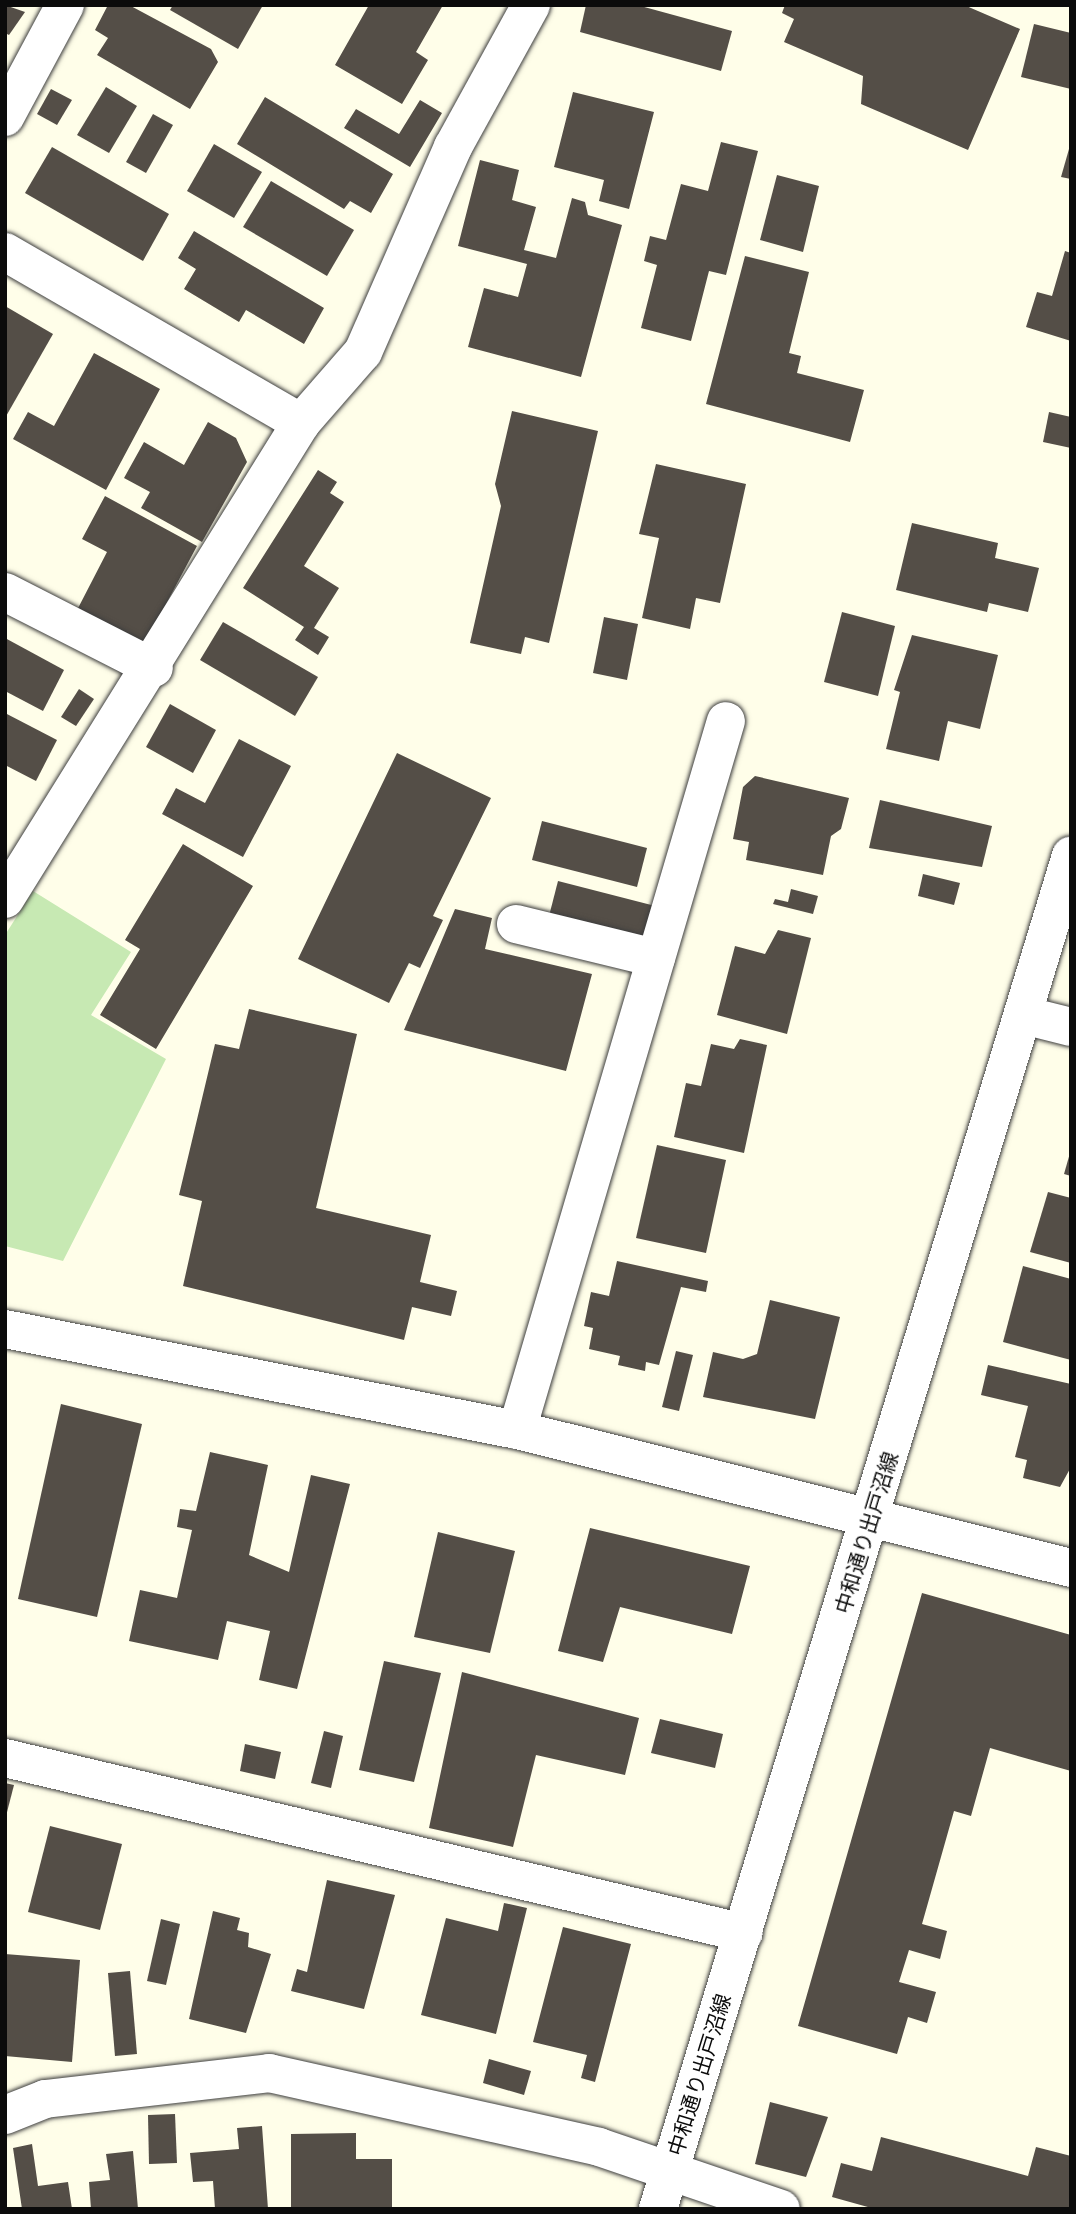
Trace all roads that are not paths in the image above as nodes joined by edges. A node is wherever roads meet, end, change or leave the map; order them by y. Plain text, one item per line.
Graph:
1 (65, 5) edge
2 (531, 5) edge
3 (5, 117) edge
4 (5, 252) edge
5 (301, 423) junction
6 (5, 592) edge
7 (155, 668) junction
8 (726, 721) dead end
9 (1071, 856) edge
10 (5, 899) edge
11 (516, 924) dead end
12 (656, 958) junction
13 (1023, 1015) junction
14 (1071, 1027) edge
15 (5, 1329) edge
16 (517, 1430) junction
17 (873, 1518) junction
18 (1071, 1568) edge
19 (5, 1758) edge
20 (744, 1933) junction
21 (5, 2115) edge
22 (664, 2192) edge
23 (781, 2209) edge

1 - 3 street
2 - 5 street
4 - 5 street
5 - 7 street
6 - 7 street
7 - 10 street
8 - 12 street
9 - 13 street, 中和通り出戸沼線
11 - 12 street
12 - 16 street
13 - 14 street
13 - 17 street, 中和通り出戸沼線
15 - 16 street
16 - 17 street
17 - 18 street
17 - 20 street, 中和通り出戸沼線
19 - 20 street
20 - 22 street, 中和通り出戸沼線
21 - 22 street
22 - 23 street

